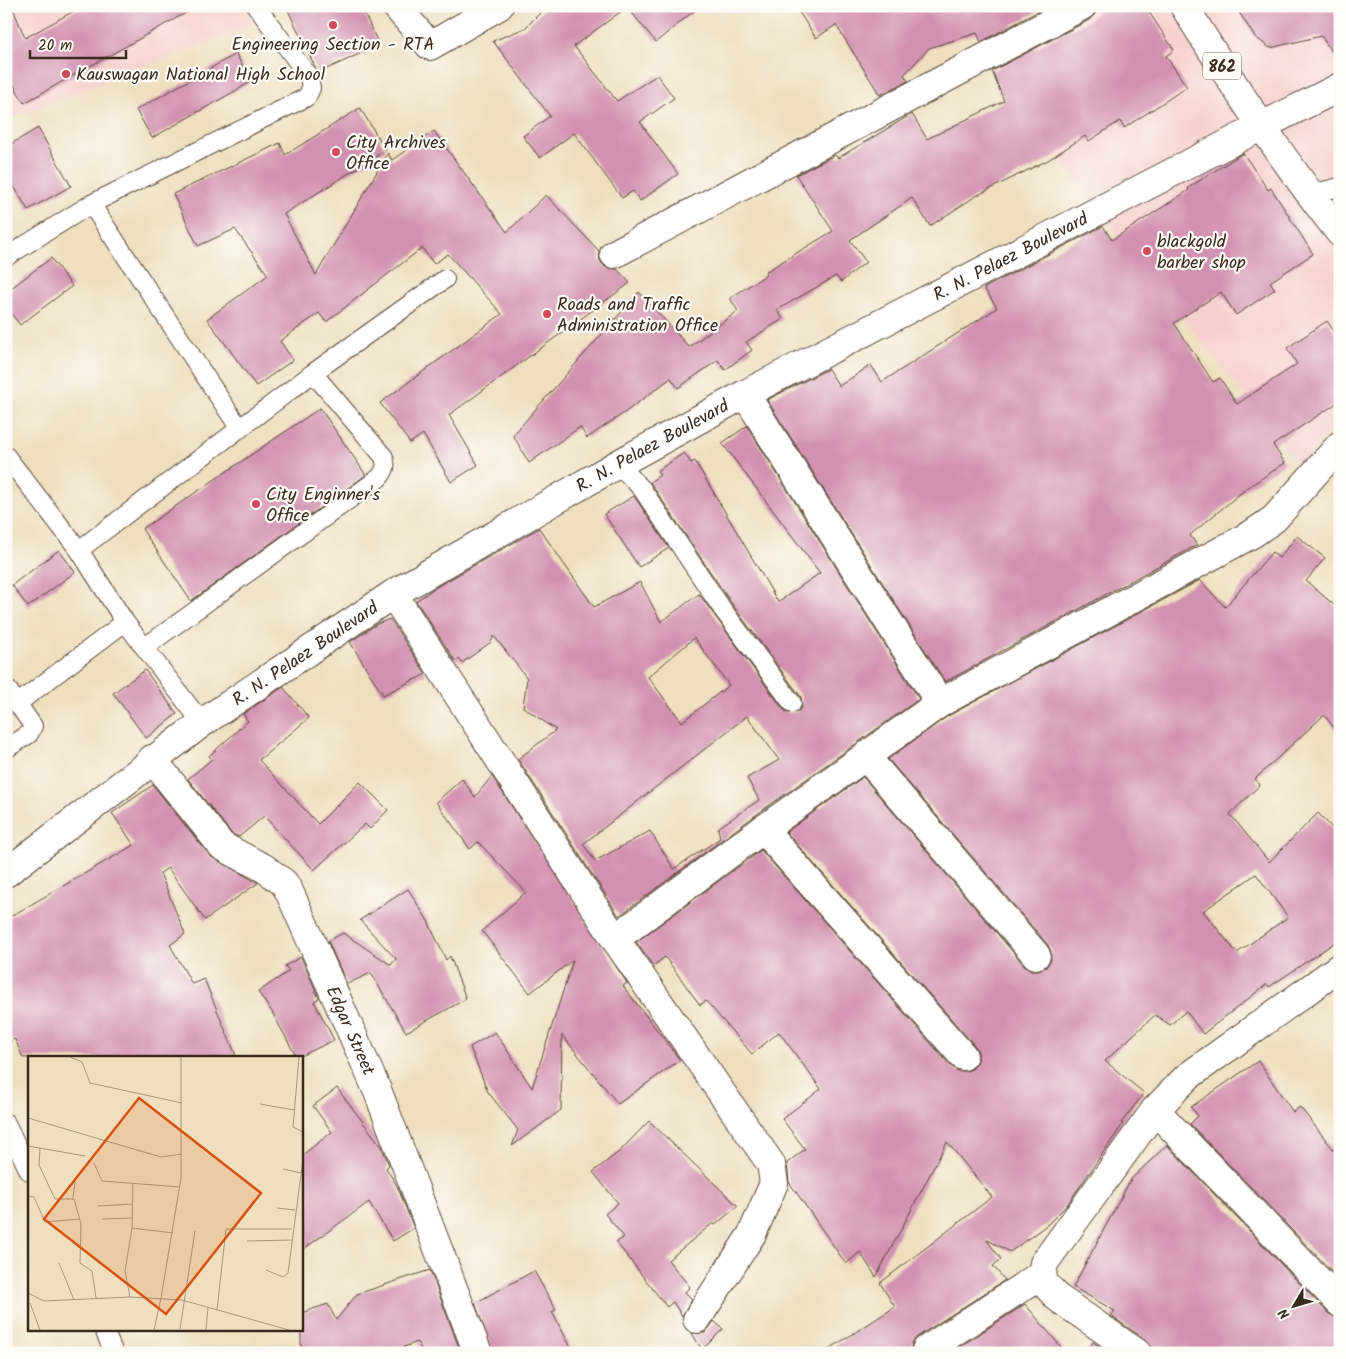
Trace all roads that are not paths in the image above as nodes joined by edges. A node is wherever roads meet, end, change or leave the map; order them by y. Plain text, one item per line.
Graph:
1 (256, 6) edge
2 (396, 6) edge
3 (499, 6) edge
4 (1082, 6) edge
5 (1184, 6) edge
6 (1340, 87) edge
7 (1262, 126) junction
8 (1340, 187) edge
9 (1310, 194) junction
10 (91, 204) junction
11 (1340, 233) edge
12 (614, 254) dead end
13 (6, 256) edge
14 (445, 279) dead end
15 (313, 373) junction
16 (745, 394) junction
17 (240, 429) junction
18 (1340, 444) edge
19 (6, 456) edge
20 (618, 464) junction
21 (78, 550) junction
22 (393, 594) junction
23 (125, 622) junction
24 (145, 647) junction
25 (6, 687) edge
26 (792, 702) dead end
27 (18, 703) junction
28 (940, 703) junction
29 (202, 723) junction
30 (6, 749) edge
31 (866, 758) junction
32 (152, 760) junction
33 (763, 829) junction
34 (6, 872) edge
35 (615, 939) junction
36 (1036, 954) dead end
37 (1340, 967) edge
38 (963, 1056) dead end
39 (1154, 1110) junction
40 (6, 1123) edge
41 (28, 1169) edge
42 (1042, 1274) junction
43 (1340, 1303) edge
44 (696, 1319) dead end
45 (105, 1332) edge
46 (926, 1350) dead end
47 (114, 1353) edge
48 (478, 1353) edge
49 (1137, 1353) edge

1 - 10 lane
2 - 3 street
4 - 12 street
5 - 7 street, 862
6 - 7 street, R. N. Pelaez Boulevard
7 - 9 street, 862
7 - 16 street, R. N. Pelaez Boulevard
8 - 9 lane
9 - 11 street, 862
10 - 13 lane
10 - 17 lane
14 - 15 lane
15 - 17 lane
15 - 24 lane
16 - 20 street, R. N. Pelaez Boulevard
16 - 28 street
17 - 21 lane
18 - 28 street
19 - 21 lane
20 - 22 street, R. N. Pelaez Boulevard
20 - 26 lane
21 - 23 lane
22 - 29 street, R. N. Pelaez Boulevard
22 - 35 street
23 - 24 lane
23 - 27 lane
24 - 29 lane
25 - 27 lane
27 - 30 lane
28 - 31 street
29 - 32 street, R. N. Pelaez Boulevard
31 - 33 street
31 - 36 street
32 - 34 street, R. N. Pelaez Boulevard
32 - 48 street, Edgar Street
33 - 35 street
33 - 38 street
35 - 44 street
37 - 39 street
39 - 42 street
39 - 43 street
40 - 41 lane
42 - 46 street
42 - 49 street
45 - 47 lane

